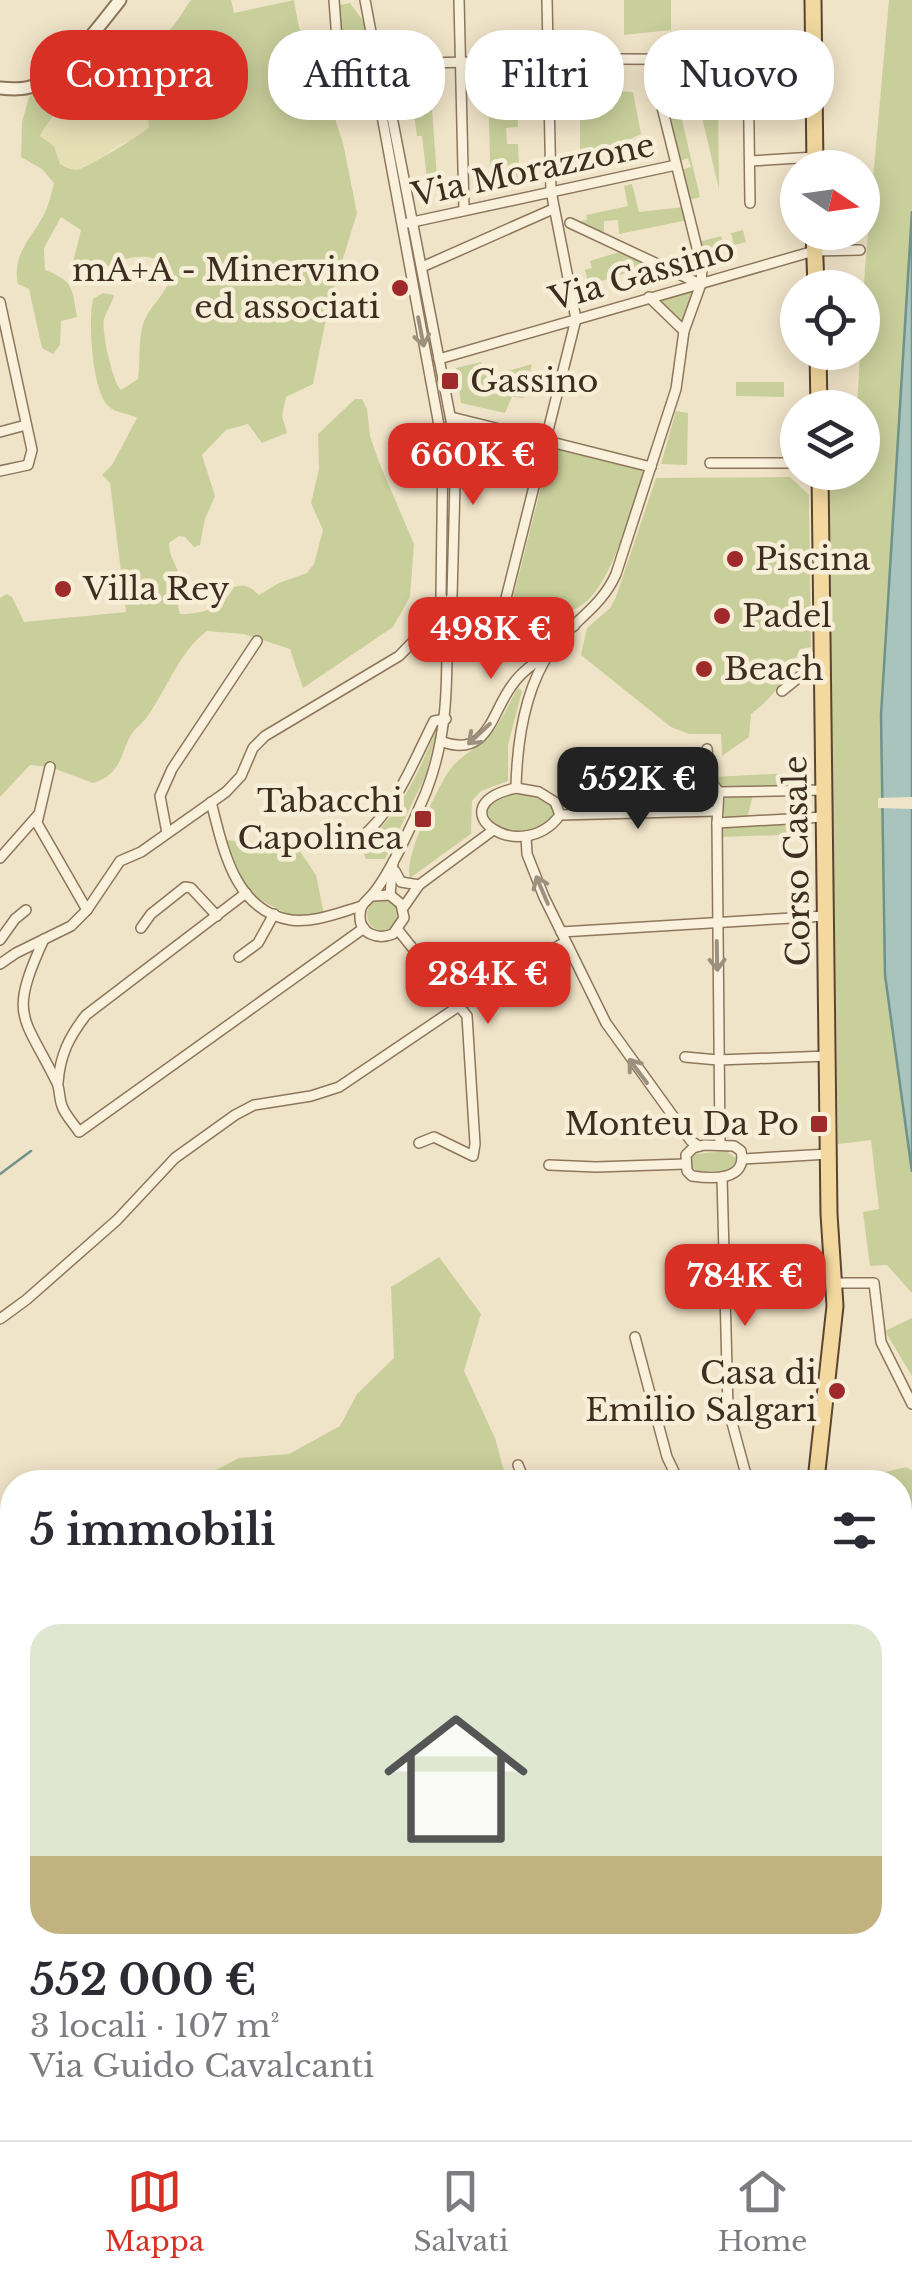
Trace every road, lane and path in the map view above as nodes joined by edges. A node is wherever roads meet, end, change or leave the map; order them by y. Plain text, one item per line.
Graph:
1 (120, 0) edge
2 (334, 0) edge
3 (365, 0) edge
4 (459, 0) edge
5 (547, 0) edge
6 (813, 0) edge
7 (336, 30) edge
8 (371, 30) edge
9 (547, 30) edge
10 (814, 30) edge
11 (445, 62) edge
12 (461, 62) junction
13 (465, 62) edge
14 (0, 88) edge
15 (382, 120) edge
16 (392, 120) edge
17 (549, 120) edge
18 (665, 120) edge
19 (749, 120) edge
20 (815, 120) edge
21 (815, 150) edge
22 (750, 161) junction
23 (780, 161) edge
24 (676, 164) junction
25 (551, 192) junction
26 (750, 204) dead end
27 (553, 209) junction
28 (464, 210) junction
29 (412, 222) junction
30 (570, 224) dead end
31 (400, 225) junction
32 (814, 250) joint
33 (422, 267) junction
34 (815, 270) edge
35 (700, 284) junction
36 (649, 298) junction
37 (0, 302) edge
38 (576, 319) junction
39 (3, 330) edge
40 (684, 331) junction
41 (439, 359) junction
42 (451, 417) junction
43 (26, 425) junction
44 (0, 432) edge
45 (546, 440) junction
46 (710, 463) dead end
47 (780, 463) edge
48 (651, 466) junction
49 (0, 471) edge
50 (820, 490) edge
51 (448, 608) junction
52 (502, 614) junction
53 (574, 626) junction
54 (257, 641) dead end
55 (551, 651) junction
56 (822, 665) junction
57 (782, 690) dead end
58 (446, 718) junction
59 (442, 742) junction
60 (706, 749) dead end
61 (50, 767) dead end
62 (516, 788) junction
63 (823, 790) junction
64 (719, 792) junction
65 (211, 802) junction
66 (715, 811) junction
67 (39, 815) junction
68 (560, 815) junction
69 (824, 817) junction
70 (717, 823) junction
71 (492, 831) junction
72 (167, 833) junction
73 (526, 836) junction
74 (359, 839) dead end
75 (0, 858) edge
76 (393, 861) junction
77 (417, 887) junction
78 (246, 893) junction
79 (372, 896) junction
80 (393, 896) junction
81 (362, 906) junction
82 (403, 908) junction
83 (26, 910) dead end
84 (86, 910) junction
85 (274, 914) junction
86 (216, 916) junction
87 (825, 916) junction
88 (716, 922) junction
89 (141, 928) dead end
90 (364, 928) junction
91 (398, 930) junction
92 (563, 937) junction
93 (0, 940) edge
94 (44, 940) junction
95 (240, 957) dead end
96 (0, 964) edge
97 (459, 1006) junction
98 (828, 1056) junction
99 (685, 1058) dead end
100 (718, 1060) junction
101 (58, 1085) junction
102 (418, 1143) dead end
103 (720, 1145) junction
104 (699, 1146) junction
105 (828, 1154) junction
106 (743, 1159) junction
107 (685, 1164) junction
108 (550, 1165) dead end
109 (722, 1178) junction
110 (835, 1284) junction
111 (0, 1319) edge
112 (634, 1338) dead end
113 (912, 1404) edge
114 (518, 1465) dead end
115 (520, 1470) edge
116 (673, 1470) edge
117 (745, 1470) edge
118 (817, 1470) edge

1 - 14 street
2 - 7 street
3 - 8 street
4 - 12 street
5 - 9 street
6 - 10 main road
11 - 12 street
12 - 13 street
12 - 28 street
15 - 31 street
16 - 29 street
17 - 25 street
18 - 24 street
19 - 22 street
20 - 21 main road
22 - 23 street
22 - 26 street
24 - 25 street, Via Morazzone
24 - 35 street
25 - 27 street
25 - 28 street, Via Morazzone
27 - 33 street
27 - 38 street
28 - 29 street, Via Morazzone
29 - 31 street, Via Morazzone
29 - 33 street
30 - 35 street
31 -> 51 street
32 - 34 main road
32 - 35 street, Via Gassino
33 - 41 street
35 - 36 street, Via Gassino
35 - 40 street
36 - 38 street, Via Gassino
36 - 40 street
37 - 39 street
38 - 41 street, Via Gassino
38 - 45 street
39 - 43 street
40 - 48 street
41 - 42 street
42 - 45 street
42 - 51 street
43 - 44 street
43 - 49 street
45 - 48 street
45 - 52 street
46 - 47 street
48 - 53 street
50 - 56 main road, Corso Casale
51 - 52 street
51 - 58 street
51 - 65 street
52 - 53 street
53 - 55 street
54 - 72 street
55 -> 59 street
55 - 62 street
56 - 57 street
56 - 63 main road, Corso Casale
58 - 59 street
58 - 74 street
59 - 76 street
60 - 64 street
61 - 67 street
62 - 68 street
62 - 71 street
63 - 64 street
63 - 69 main road, Corso Casale
64 - 66 street
65 - 72 street
65 - 78 street
66 - 68 street
66 - 70 street
67 - 75 street
67 - 84 street
68 - 73 street
69 - 70 street
69 - 87 main road, Corso Casale
70 - 88 street
71 - 73 street
71 - 77 street
72 - 84 street
92 -> 73 street
76 - 77 street
76 - 79 street
76 - 80 street
77 - 80 street
77 - 82 street
78 - 85 street
78 - 86 street
79 - 80 street
79 - 81 street
80 - 82 street
81 - 85 street
81 - 90 street
82 - 91 street
83 - 93 street
84 - 94 street
85 - 95 street
86 - 89 street
86 - 101 street
87 - 88 street
87 - 98 main road, Corso Casale
88 - 92 street
88 -> 100 street
90 - 91 street
90 - 101 street
91 - 97 street
92 - 97 street
104 -> 92 street
94 - 96 street
94 - 101 street
97 - 102 street
97 - 111 street
98 - 100 street
98 - 105 main road, Corso Casale
99 - 100 street
100 - 103 street
103 - 104 street
103 - 106 street
104 - 107 street
105 - 106 street
105 - 110 main road, Corso Casale
106 - 109 street
107 - 108 street
107 - 109 street
109 - 117 street
110 - 113 street
110 - 118 main road, Corso Casale
112 - 116 street
114 - 115 street

